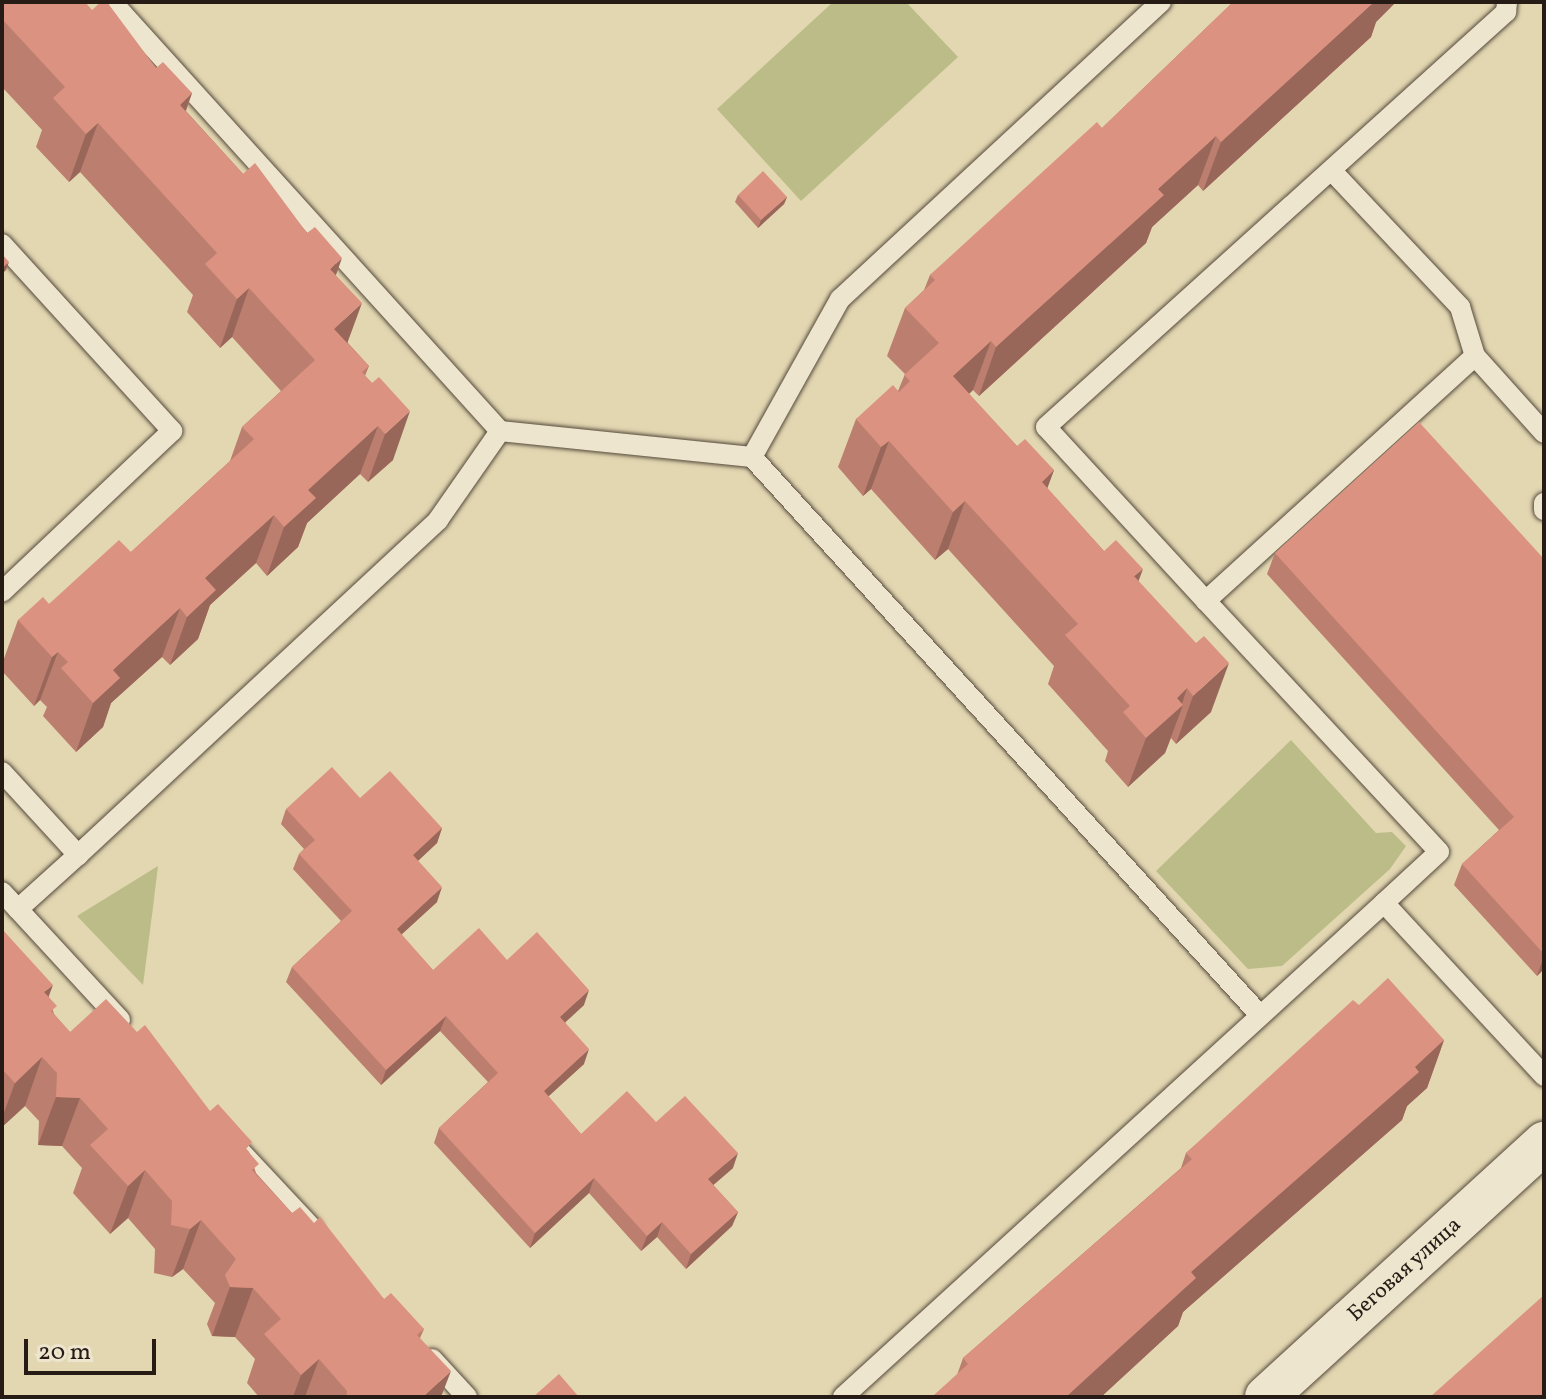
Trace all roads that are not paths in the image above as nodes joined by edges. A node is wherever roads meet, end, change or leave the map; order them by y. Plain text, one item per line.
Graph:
1 (112, 2) edge
2 (1161, 2) edge
3 (1507, 2) edge
4 (1332, 171) junction
5 (2, 244) edge
6 (1475, 356) junction
7 (500, 431) junction
8 (1544, 433) edge
9 (752, 457) junction
10 (1544, 503) edge
11 (1544, 510) edge
12 (2, 592) edge
13 (1206, 601) junction
14 (2, 772) edge
15 (78, 855) junction
16 (2, 892) edge
17 (1384, 903) junction
18 (18, 909) junction
19 (1260, 1015) junction
20 (133, 1034) edge
21 (1544, 1076) edge
22 (226, 1136) edge
23 (1544, 1143) edge
24 (330, 1249) edge
25 (413, 1338) edge
26 (467, 1397) edge
27 (843, 1397) edge
28 (1266, 1397) edge

1 - 7 lane
2 - 9 lane
3 - 4 lane
4 - 6 lane
4 - 13 lane
5 - 12 lane
6 - 8 lane
6 - 13 lane
7 - 9 lane
7 - 15 lane
9 - 19 lane
10 - 11 lane
13 - 17 lane
14 - 15 lane
15 - 18 lane
16 - 18 lane
17 - 19 lane
17 - 21 lane
18 - 20 lane
19 - 27 lane
22 - 24 lane
23 - 28 street, Беговая улица
25 - 26 lane

